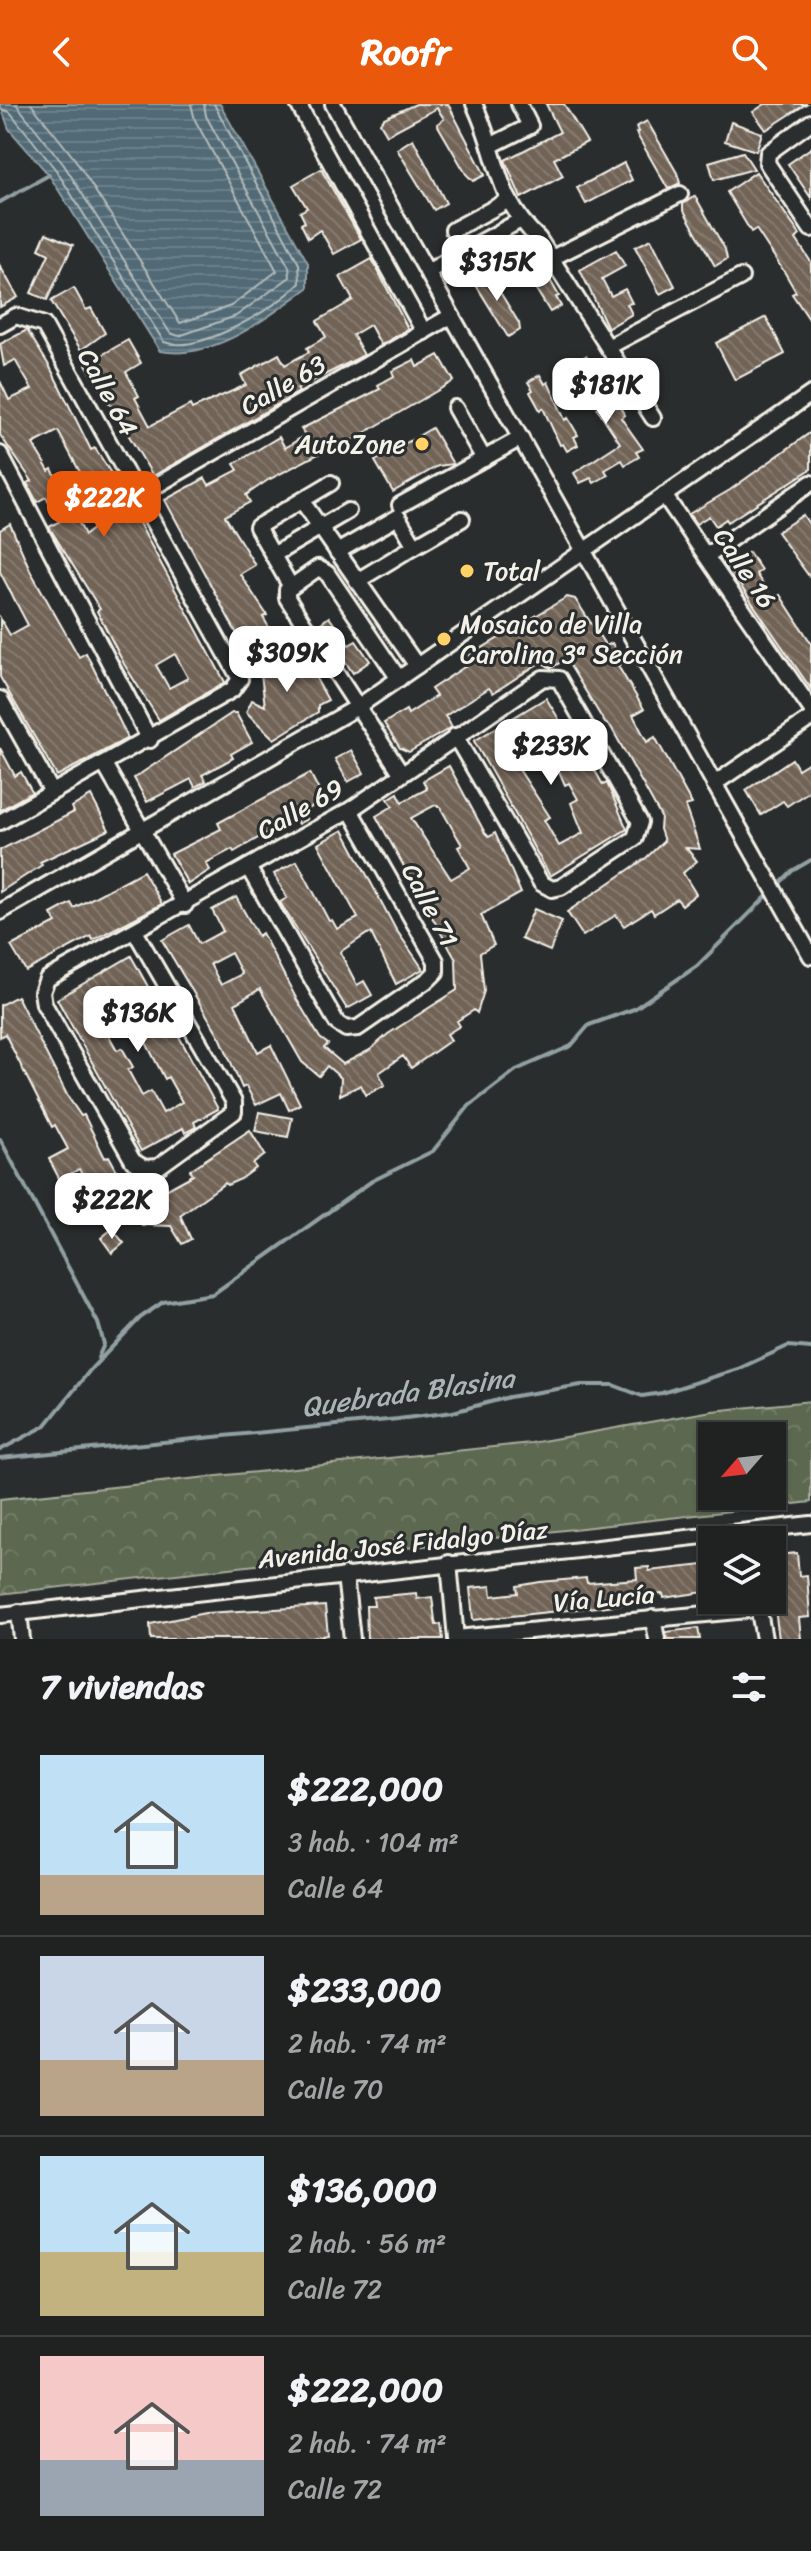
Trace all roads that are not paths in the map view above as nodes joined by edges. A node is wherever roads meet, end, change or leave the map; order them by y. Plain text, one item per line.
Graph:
1 (298, 104) edge
2 (333, 104) edge
3 (474, 104) edge
4 (519, 104) edge
5 (811, 122) edge
6 (490, 146) junction
7 (680, 194) dead end
8 (509, 200) junction
9 (519, 221) junction
10 (811, 229) edge
11 (453, 230) dead end
12 (552, 258) junction
13 (427, 272) junction
14 (741, 277) dead end
15 (451, 316) junction
16 (0, 325) edge
17 (424, 332) junction
18 (608, 347) junction
19 (811, 394) edge
20 (455, 408) dead end
21 (653, 418) dead end
22 (521, 438) junction
23 (0, 454) edge
24 (484, 459) junction
25 (331, 483) dead end
26 (810, 486) edge
27 (664, 495) junction
28 (138, 496) junction
29 (302, 501) junction
30 (400, 505) dead end
31 (348, 511) dead end
32 (462, 519) dead end
33 (320, 528) junction
34 (415, 546) junction
35 (582, 551) junction
36 (337, 552) junction
37 (273, 555) junction
38 (708, 555) junction
39 (357, 581) junction
40 (289, 589) junction
41 (417, 666) junction
42 (399, 679) junction
43 (0, 699) edge
44 (359, 706) junction
45 (811, 709) edge
46 (811, 718) edge
47 (455, 736) junction
48 (150, 740) junction
49 (104, 764) junction
50 (401, 773) junction
51 (714, 784) junction
52 (52, 792) junction
53 (350, 810) junction
54 (0, 822) edge
55 (143, 831) junction
56 (248, 867) junction
57 (185, 905) junction
58 (0, 912) edge
59 (136, 933) junction
60 (811, 956) edge
61 (811, 1524) edge
62 (786, 1529) edge
63 (698, 1540) edge
64 (449, 1563) junction
65 (345, 1575) junction
66 (19, 1612) junction
67 (698, 1612) edge
68 (759, 1614) edge
69 (0, 1615) edge
70 (653, 1618) junction
71 (557, 1633) edge
72 (22, 1639) edge
73 (352, 1639) edge
74 (456, 1639) edge
75 (657, 1639) edge
76 (764, 1639) edge

1 - 17 street
2 - 13 street
3 - 6 street
4 - 6 street
5 - 10 street
6 - 8 street
7 - 12 street
8 - 9 street
8 - 11 street
9 - 12 street
9 - 13 street
12 - 18 street
13 - 15 street
14 - 18 street
15 - 17 street, Calle 63
15 - 22 street
16 - 28 street, Calle 64
17 - 28 street, Calle 63
18 - 21 street
19 - 27 street
20 - 24 street
22 - 24 street
22 - 35 street
23 - 48 street
24 - 30 street
25 - 29 street
26 - 38 street
27 - 35 street
27 - 38 street, Calle 16
28 - 48 street, Calle 64
29 - 33 street
29 - 37 street
31 - 33 street
32 - 34 street
33 - 36 street
33 - 37 street
34 - 36 street
34 - 39 street
35 - 41 street
35 - 51 street
36 - 39 street
37 - 40 street
38 - 45 street, Calle 16
39 - 41 street
40 - 42 street
40 - 44 street
41 - 42 street
42 - 44 street
43 - 52 street
44 - 50 street
44 - 55 street
46 - 51 street
47 - 47 street, Calle 69
47 - 50 street, Calle 69
48 - 49 street, Calle 64
49 - 52 street, Calle 64
49 - 55 street
50 - 53 street, Calle 69
51 - 60 street
52 - 54 street, Calle 64
53 - 56 street, Calle 69
53 - 56 street, Calle 71
55 - 57 street
55 - 58 street
56 - 57 street, Calle 69
57 - 59 street, Calle 69
59 - 59 street, Calle 69
61 - 62 street, Avenida José Fidalgo Díaz
63 - 64 street, Avenida José Fidalgo Díaz
64 - 65 street, Avenida José Fidalgo Díaz
64 - 74 street
65 - 66 street, Avenida José Fidalgo Díaz
65 - 73 street
66 - 69 street, Avenida José Fidalgo Díaz
66 - 72 street
67 - 70 street, Vía Lucía
68 - 76 street
70 - 71 street, Vía Lucía
70 - 75 street
71 - 74 street, Vía Lucía

